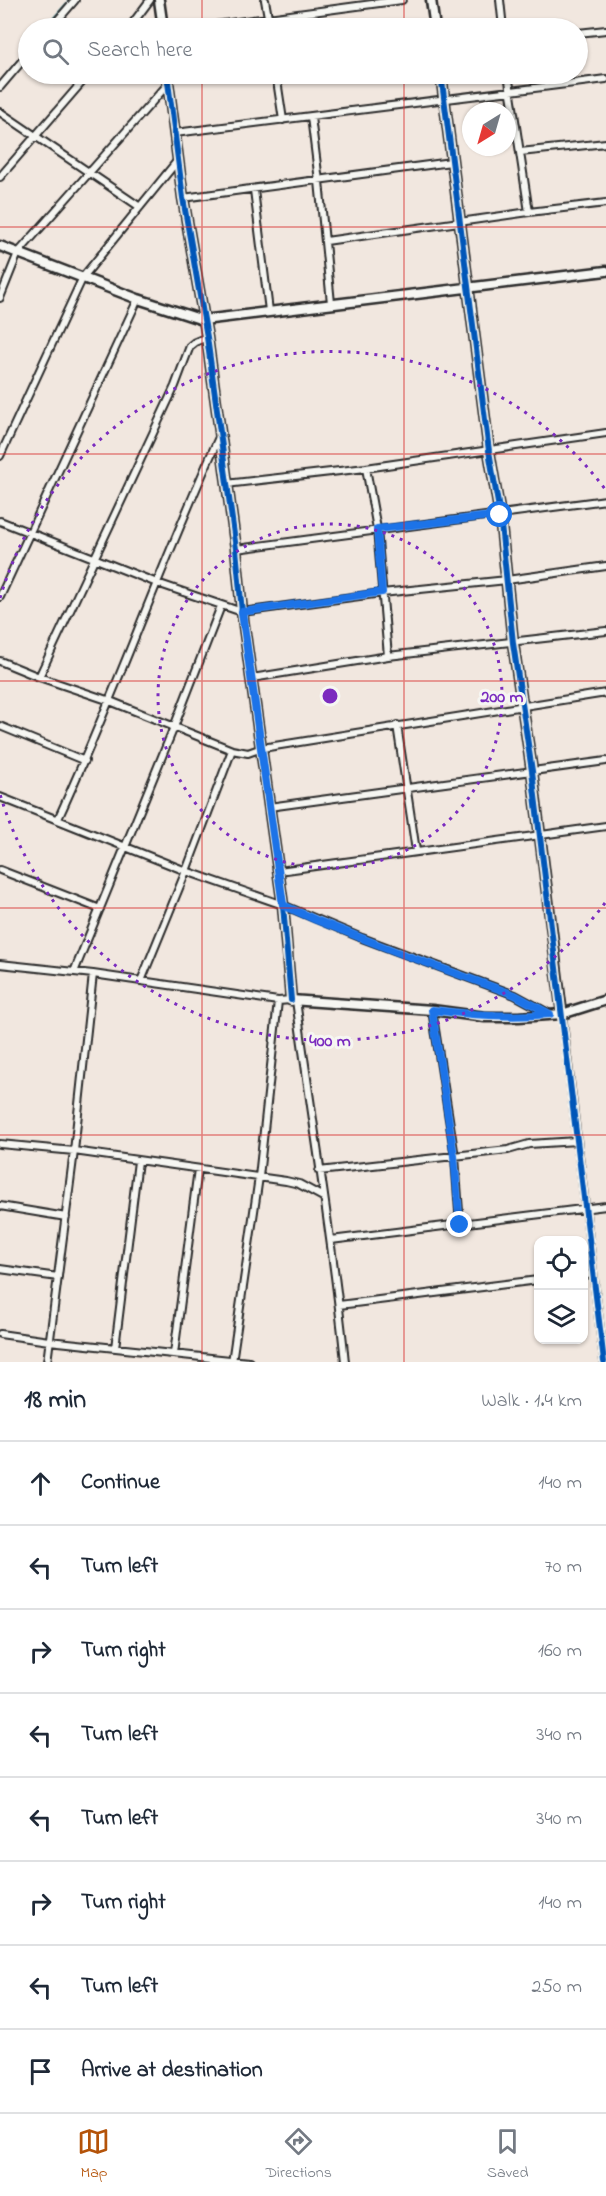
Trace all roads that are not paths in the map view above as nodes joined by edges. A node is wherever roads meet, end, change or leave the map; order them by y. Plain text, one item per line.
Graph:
1 (75, 0) edge
2 (149, 0) edge
3 (265, 0) edge
4 (402, 0) edge
5 (431, 0) edge
6 (500, 0) edge
7 (160, 3) edge
8 (60, 18) edge
9 (136, 18) edge
10 (162, 18) edge
11 (268, 18) joint
12 (434, 18) edge
13 (502, 18) edge
14 (606, 30) edge
15 (588, 32) edge
16 (18, 66) edge
17 (606, 79) edge
18 (588, 81) edge
19 (80, 84) edge
20 (168, 84) joint
21 (278, 84) edge
22 (442, 84) edge
23 (509, 84) edge
24 (566, 84) edge
25 (0, 87) edge
26 (510, 91) junction
27 (444, 100) junction
28 (0, 112) edge
29 (311, 117) junction
30 (283, 120) junction
31 (175, 133) junction
32 (35, 135) junction
33 (606, 143) edge
34 (520, 152) junction
35 (178, 160) junction
36 (452, 162) junction
37 (89, 171) junction
38 (0, 177) edge
39 (320, 181) junction
40 (254, 190) junction
41 (183, 198) junction
42 (606, 203) edge
43 (140, 207) junction
44 (529, 212) junction
45 (458, 222) junction
46 (326, 241) junction
47 (0, 246) edge
48 (18, 253) junction
49 (606, 271) edge
50 (83, 277) junction
51 (468, 287) junction
52 (0, 298) edge
53 (138, 299) junction
54 (330, 303) junction
55 (269, 311) junction
56 (203, 320) junction
57 (207, 337) junction
58 (606, 433) edge
59 (219, 435) junction
60 (489, 451) junction
61 (0, 456) edge
62 (366, 468) junction
63 (226, 484) junction
64 (606, 500) edge
65 (500, 515) junction
66 (0, 521) edge
67 (377, 529) junction
68 (30, 531) junction
69 (236, 549) junction
70 (96, 558) junction
71 (606, 566) edge
72 (507, 580) junction
73 (157, 583) junction
74 (382, 592) junction
75 (0, 597) edge
76 (221, 606) junction
77 (242, 612) junction
78 (606, 631) edge
79 (513, 643) junction
80 (388, 656) junction
81 (0, 661) edge
82 (39, 677) junction
83 (252, 678) junction
84 (606, 693) edge
85 (110, 701) junction
86 (523, 705) junction
87 (397, 725) junction
88 (0, 726) edge
89 (174, 727) junction
90 (262, 748) junction
91 (232, 750) junction
92 (85, 760) junction
93 (606, 761) edge
94 (532, 771) junction
95 (406, 788) junction
96 (0, 797) edge
97 (269, 807) junction
98 (58, 819) junction
99 (606, 826) edge
100 (540, 834) junction
101 (126, 846) junction
102 (416, 851) junction
103 (0, 870) edge
104 (186, 871) junction
105 (279, 871) junction
106 (283, 905) junction
107 (100, 909) junction
108 (0, 964) edge
109 (74, 972) junction
110 (93, 974) junction
111 (141, 981) junction
112 (293, 1000) junction
113 (606, 1000) edge
114 (278, 1001) junction
115 (432, 1010) junction
116 (550, 1014) junction
117 (562, 1014) junction
118 (577, 1141) junction
119 (0, 1144) edge
120 (74, 1152) junction
121 (454, 1156) junction
122 (138, 1161) junction
123 (198, 1169) junction
124 (319, 1171) junction
125 (259, 1177) junction
126 (324, 1197) junction
127 (0, 1206) edge
128 (606, 1206) edge
129 (585, 1208) junction
130 (66, 1217) junction
131 (460, 1225) junction
132 (331, 1240) junction
133 (0, 1269) edge
134 (593, 1274) junction
135 (588, 1275) edge
136 (58, 1277) junction
137 (534, 1281) edge
138 (339, 1305) junction
139 (0, 1334) edge
140 (49, 1341) junction
141 (115, 1348) junction
142 (174, 1354) junction
143 (232, 1361) edge
144 (47, 1362) edge
145 (249, 1362) edge
146 (345, 1362) edge
147 (604, 1362) edge

1 - 8 street
2 - 7 street
2 - 9 street
3 - 11 street
4 - 11 street
5 - 12 street
6 - 13 street
7 - 10 street
14 - 15 street
16 - 25 street
17 - 18 street
19 - 32 street
20 - 31 street
20 - 37 street
21 - 30 street
22 - 27 street
23 - 26 street
24 - 26 street
26 - 27 street
26 - 34 street
27 - 29 street
27 - 36 street
28 - 32 street
29 - 30 street
29 - 39 street
30 - 31 street
31 - 35 street
32 - 37 street
32 - 38 street
33 - 34 street
34 - 44 street
35 - 41 street
35 - 43 street
36 - 39 street
36 - 45 street
37 - 43 street
37 - 48 street
39 - 40 street
39 - 46 street
40 - 41 street
40 - 55 street
41 - 56 street
42 - 44 street
43 - 50 street
44 - 45 street
45 - 46 street
45 - 51 street
46 - 54 street
47 - 48 street
48 - 50 street
48 - 52 street
49 - 51 street
50 - 53 street
50 - 61 street
51 - 54 street
51 - 60 street
53 - 56 street
53 - 68 street
54 - 55 street
55 - 56 street
56 - 57 street
57 - 59 street
57 - 70 street
58 - 60 street
59 - 63 street
59 - 73 street
60 - 62 street
60 - 65 street
62 - 63 street
62 - 67 street
63 - 69 street
64 - 65 street
65 - 67 street
65 - 72 street
66 - 68 street
67 - 69 street
67 - 74 street
68 - 70 street
68 - 75 street
69 - 77 street
70 - 73 street
70 - 82 street
71 - 72 street
72 - 74 street
72 - 79 street
73 - 76 street
73 - 85 street
74 - 77 street
74 - 80 street
76 - 77 street
76 - 89 street
77 - 83 street
78 - 79 street
79 - 80 street
79 - 86 street
80 - 83 street
81 - 82 street
82 - 85 street
83 - 90 street
84 - 86 street
85 - 89 street
85 - 92 street
86 - 87 street
86 - 94 street
87 - 90 street
87 - 95 street
88 - 92 street
89 - 91 street
89 - 101 street
90 - 91 street
90 - 97 street
91 - 104 street
92 - 98 street
93 - 94 street
94 - 95 street
94 - 100 street
95 - 97 street
95 - 102 street
96 - 98 street
97 - 105 street
98 - 101 street
99 - 100 street
100 - 102 street
100 - 117 street
101 - 104 street
101 - 107 street
102 - 105 street
103 - 107 street
104 - 106 street
104 - 111 street
105 - 106 street
106 - 112 street
106 - 116 street
107 - 109 street
108 - 109 street
109 - 110 street
110 - 111 street
110 - 120 street
111 - 114 street
112 - 114 street
112 - 115 street
112 - 124 street
113 - 117 street
114 - 125 street
115 - 116 street
115 - 121 street
116 - 117 street
117 - 118 street
118 - 121 street
118 - 129 street
119 - 120 street
120 - 122 street
120 - 130 street
121 - 124 street
121 - 131 street
122 - 123 street
122 - 141 street
123 - 125 street
123 - 142 street
124 - 126 street
125 - 126 street
125 - 143 street
126 - 132 street
127 - 130 street
128 - 129 street
129 - 131 street
129 - 134 street
130 - 136 street
131 - 132 street
132 - 138 street
133 - 136 street
134 - 135 street
134 - 147 street
136 - 140 street
137 - 138 street
138 - 146 street
139 - 140 street
140 - 141 street
140 - 144 street
141 - 142 street
142 - 143 street
143 - 145 street

